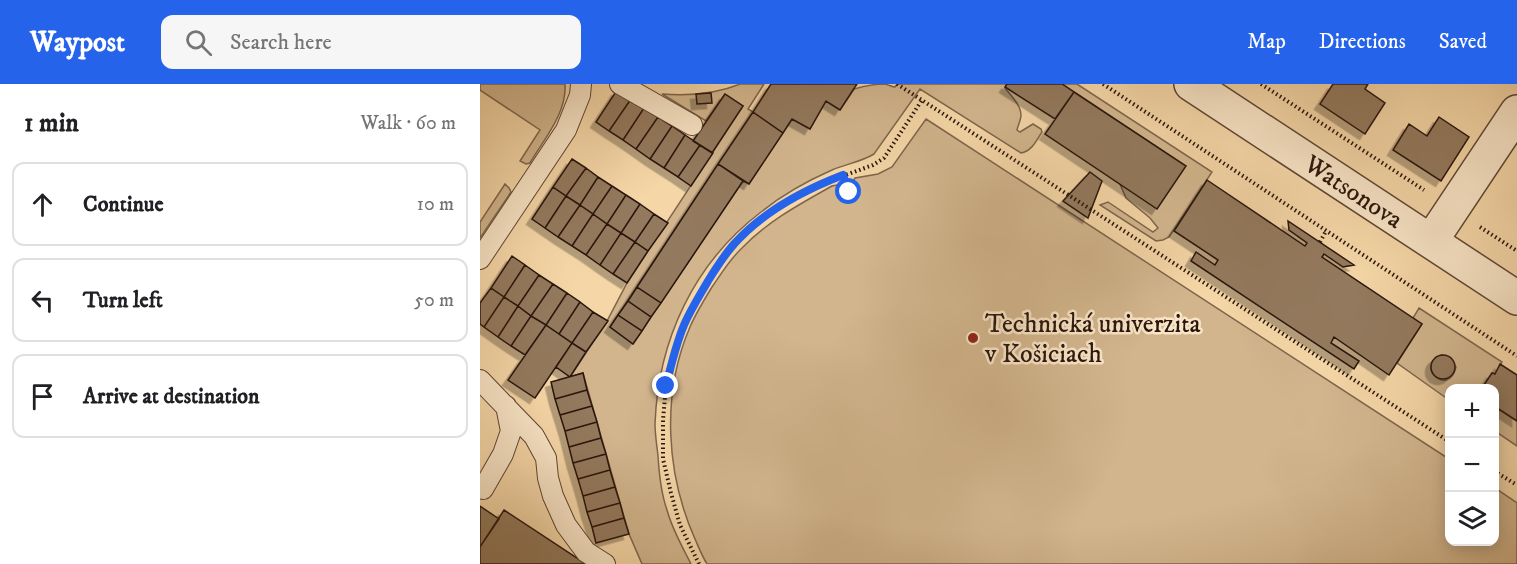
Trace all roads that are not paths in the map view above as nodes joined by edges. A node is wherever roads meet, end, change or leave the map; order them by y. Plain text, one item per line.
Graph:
1 (581, 84) edge
2 (620, 84) edge
3 (1191, 84) edge
4 (1517, 112) edge
5 (692, 125) dead end
6 (1431, 241) junction
7 (480, 259) edge
8 (1517, 298) edge
9 (480, 380) edge
10 (506, 405) junction
11 (483, 489) dead end
12 (605, 564) edge

1 - 7 lane
2 - 5 lane
3 - 6 street, Watsonova
4 - 6 street
6 - 8 street, Watsonova
9 - 10 lane
10 - 11 lane
10 - 12 lane

